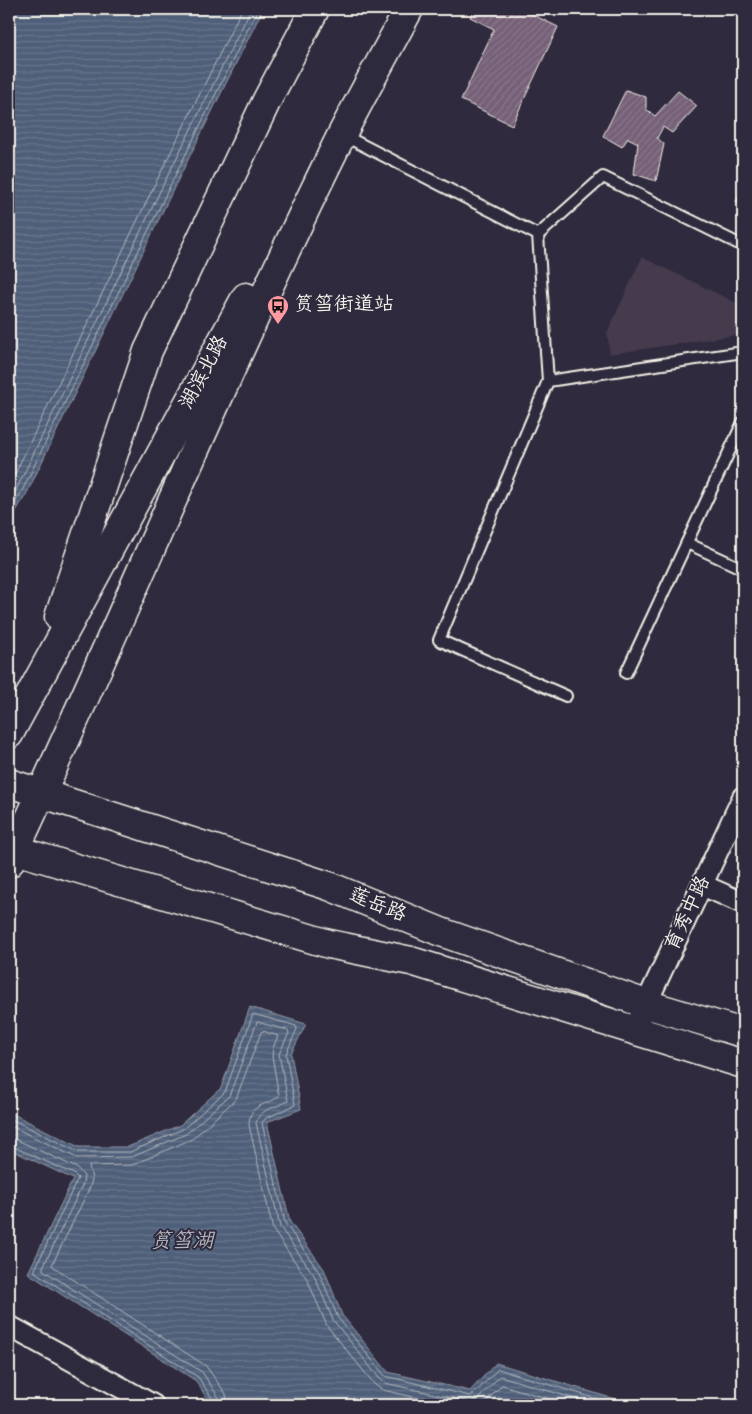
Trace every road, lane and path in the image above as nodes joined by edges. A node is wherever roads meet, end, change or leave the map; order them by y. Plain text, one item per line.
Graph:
1 (315, 9) edge
2 (393, 9) edge
3 (409, 9) edge
4 (342, 135) junction
5 (538, 235) junction
6 (743, 246) edge
7 (743, 352) edge
8 (548, 381) junction
9 (743, 422) edge
10 (687, 543) junction
11 (743, 569) edge
12 (626, 673) dead end
13 (36, 687) junction
14 (566, 696) dead end
15 (9, 734) edge
16 (9, 783) edge
17 (42, 794) junction
18 (743, 797) edge
19 (11, 853) edge
20 (702, 885) junction
21 (743, 903) edge
22 (646, 1004) junction
23 (633, 1030) junction
24 (743, 1033) edge
25 (743, 1064) edge
26 (9, 1326) edge
27 (153, 1405) edge

1 - 13 main road
2 - 13 main road, 湖滨北路
3 - 4 main road
4 - 5 lane
4 - 17 main road
5 - 6 lane
5 - 8 lane
7 - 8 lane
8 - 14 lane
9 - 10 lane
10 - 11 lane
10 - 12 lane
13 - 15 main road, 湖滨北路
16 - 17 main road, 莲岳路
17 - 19 main road
17 - 22 main road, 莲岳路
18 - 20 street, 育秀中路
19 - 23 main road, 莲岳路
20 - 21 street
20 - 22 street, 育秀中路
22 - 23 street, 育秀中路
22 - 24 main road, 莲岳路
23 - 25 main road, 莲岳路
26 - 27 street

